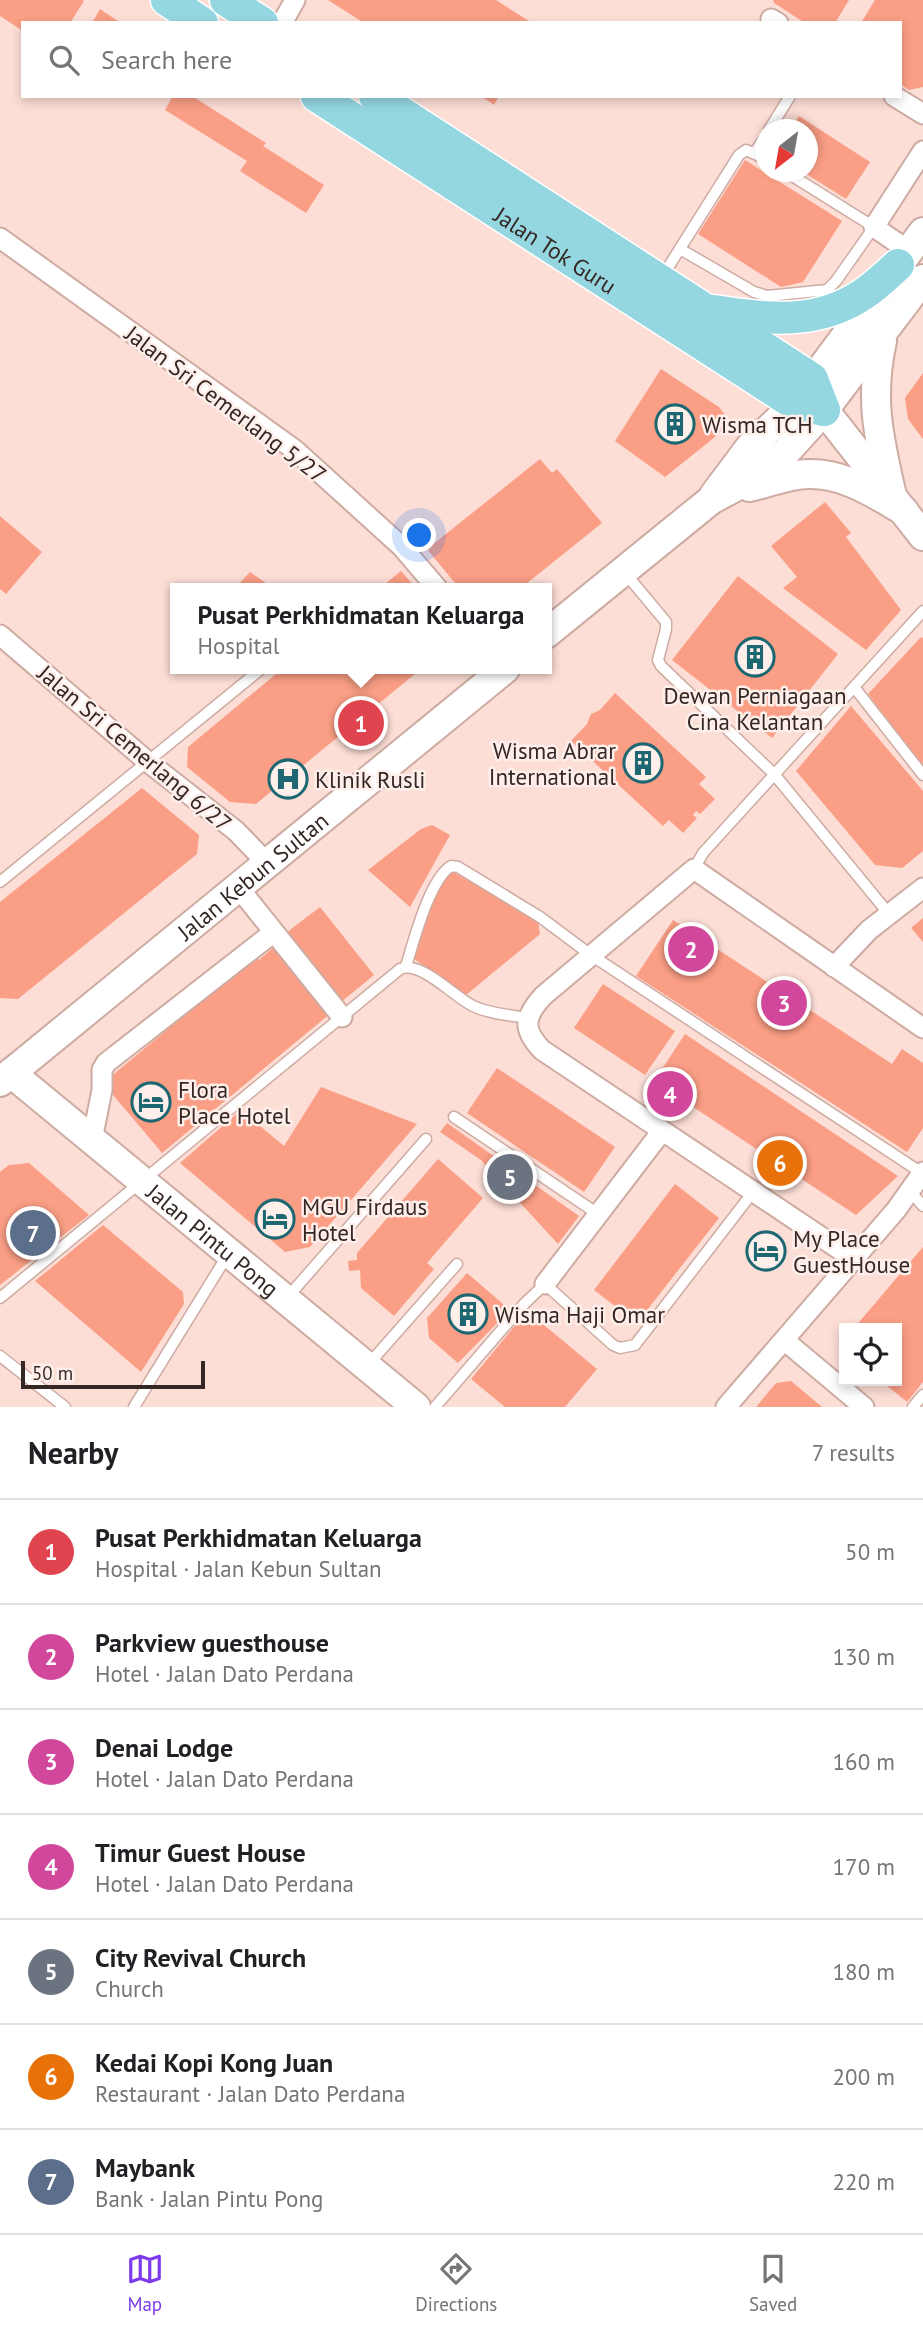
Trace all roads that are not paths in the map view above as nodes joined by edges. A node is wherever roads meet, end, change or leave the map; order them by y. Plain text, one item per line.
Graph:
1 (167, 0) edge
2 (226, 0) edge
3 (295, 0) edge
4 (199, 21) edge
5 (259, 21) edge
6 (283, 21) edge
7 (320, 98) edge
8 (378, 98) edge
9 (789, 98) edge
10 (897, 98) edge
11 (923, 114) edge
12 (776, 119) edge
13 (923, 151) edge
14 (755, 152) edge
15 (802, 182) edge
16 (874, 227) junction
17 (0, 238) edge
18 (680, 249) junction
19 (913, 271) edge
20 (660, 281) junction
21 (706, 310) junction
22 (884, 331) junction
23 (811, 398) junction
24 (720, 495) junction
25 (898, 503) junction
26 (923, 536) edge
27 (624, 571) junction
28 (433, 583) edge
29 (923, 611) edge
30 (552, 630) edge
31 (0, 635) edge
32 (255, 674) edge
33 (498, 674) edge
34 (854, 687) junction
35 (148, 762) junction
36 (775, 774) junction
37 (923, 775) edge
38 (267, 863) junction
39 (694, 869) junction
40 (0, 882) edge
41 (238, 887) junction
42 (923, 888) edge
43 (889, 914) junction
44 (274, 932) junction
45 (591, 955) junction
46 (406, 966) junction
47 (834, 967) junction
48 (342, 1017) junction
49 (528, 1018) junction
50 (923, 1028) edge
51 (4, 1073) edge
52 (454, 1117) dead end
53 (662, 1131) junction
54 (426, 1139) dead end
55 (92, 1140) junction
56 (923, 1173) edge
57 (142, 1181) junction
58 (911, 1191) junction
59 (753, 1192) junction
60 (923, 1206) edge
61 (598, 1214) junction
62 (229, 1253) junction
63 (853, 1259) junction
64 (457, 1264) dead end
65 (545, 1284) junction
66 (0, 1297) edge
67 (286, 1300) junction
68 (784, 1340) junction
69 (0, 1356) edge
70 (367, 1366) junction
71 (923, 1395) edge
72 (418, 1406) edge
73 (65, 1407) edge
74 (134, 1407) edge
75 (726, 1407) edge
76 (864, 1407) edge
77 (913, 1407) edge

1 - 4 main road
2 - 5 main road
3 - 6 street
7 - 23 main road, Jalan Tok Guru
8 - 20 main road, Jalan Tok Guru
9 - 12 lane
10 - 11 street
13 - 16 street
14 - 18 lane
15 - 16 lane
16 - 18 lane
16 - 19 street
17 - 28 street, Jalan Sri Cemerlang 5/27
18 - 20 lane
19 - 21 main road
19 - 22 main road
19 - 23 main road
20 - 21 main road, Jalan Tok Guru
21 - 23 main road, Jalan Tok Guru
22 - 23 main road
22 - 25 main road
23 - 24 main road
23 - 25 main road
24 - 25 main road
24 - 27 main road
25 - 26 main road
27 - 30 main road
27 - 36 lane
29 - 34 lane
31 - 35 street, Jalan Sri Cemerlang 6/27
32 - 35 lane
33 - 38 main road, Jalan Kebun Sultan
34 - 36 lane
34 - 37 lane
35 - 38 street, Jalan Sri Cemerlang 6/27
35 - 40 lane
36 - 39 lane
36 - 43 lane
38 - 41 main road, Jalan Kebun Sultan
39 - 45 street
39 - 47 street
41 - 44 street
41 - 51 main road, Jalan Kebun Sultan
42 - 43 street
43 - 47 street
44 - 48 street
44 - 55 street
45 - 46 lane
45 - 49 street
45 - 56 lane
46 - 48 lane
46 - 49 lane
47 - 50 street
48 - 57 lane
49 - 53 street
51 - 55 main road, Jalan Pintu Pong
52 - 61 lane
53 - 59 street
53 - 61 street
54 - 67 lane
55 - 57 main road, Jalan Pintu Pong
56 - 58 street
57 - 62 main road, Jalan Pintu Pong
57 - 66 lane
58 - 60 lane
58 - 63 street
59 - 63 street
59 - 65 lane
61 - 65 street
62 - 67 main road, Jalan Pintu Pong
62 - 74 lane
63 - 68 street
64 - 70 lane
65 - 72 lane
67 - 70 main road, Jalan Pintu Pong
68 - 75 street
68 - 76 street
69 - 73 lane
70 - 72 main road, Jalan Pintu Pong
71 - 77 lane

